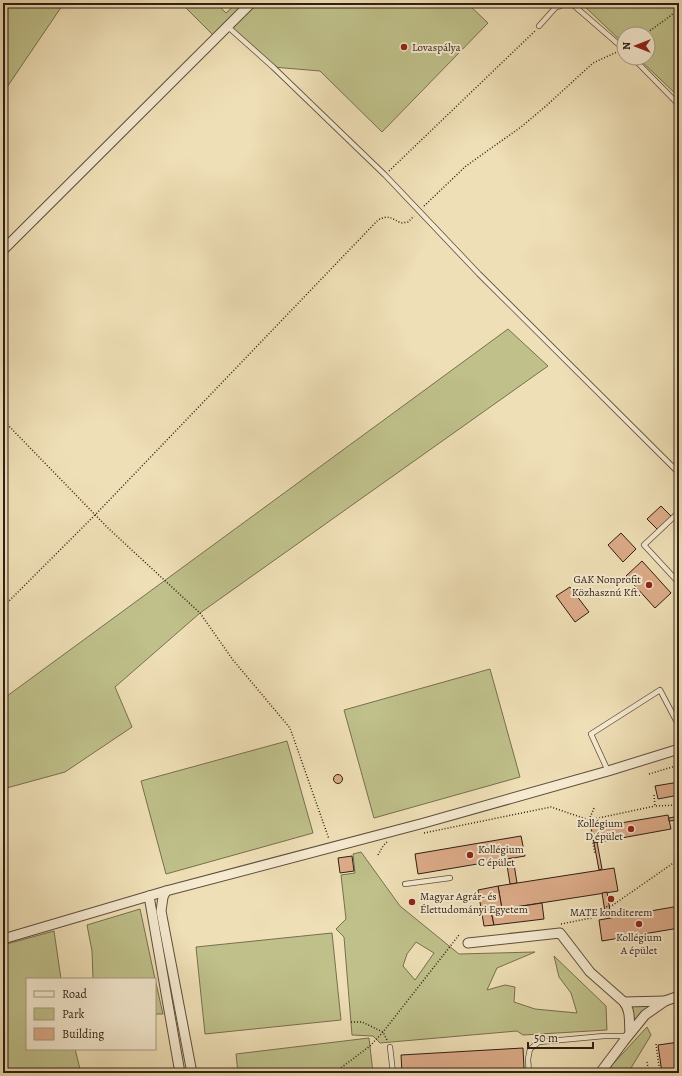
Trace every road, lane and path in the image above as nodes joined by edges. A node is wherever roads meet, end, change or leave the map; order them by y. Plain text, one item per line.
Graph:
1 (251, 3) edge
2 (552, 3) edge
3 (564, 3) edge
4 (571, 3) edge
5 (556, 7) junction
6 (679, 10) edge
7 (227, 26) junction
8 (539, 26) joint
9 (656, 26) edge
10 (616, 42) edge
11 (616, 53) edge
12 (641, 66) edge
13 (679, 105) edge
14 (385, 175) junction
15 (419, 211) junction
16 (3, 250) edge
17 (3, 420) edge
18 (679, 473) edge
19 (679, 512) edge
20 (95, 515) junction
21 (679, 583) edge
22 (3, 607) edge
23 (679, 726) edge
24 (679, 749) edge
25 (679, 765) edge
26 (608, 771) junction
27 (649, 774) dead end
28 (654, 795) dead end
29 (679, 805) edge
30 (655, 806) junction
31 (594, 808) dead end
32 (590, 820) junction
33 (419, 834) dead end
34 (389, 841) dead end
35 (331, 847) junction
36 (595, 854) dead end
37 (378, 855) dead end
38 (679, 859) edge
39 (450, 878) dead end
40 (405, 884) dead end
41 (166, 891) junction
42 (149, 896) junction
43 (560, 933) junction
44 (459, 935) dead end
45 (3, 939) edge
46 (468, 944) dead end
47 (679, 996) edge
48 (665, 1001) junction
49 (624, 1002) junction
50 (181, 1022) junction
51 (351, 1022) dead end
52 (172, 1024) junction
53 (383, 1032) junction
54 (629, 1035) junction
55 (656, 1044) dead end
56 (390, 1047) joint
57 (647, 1062) dead end
58 (180, 1073) edge
59 (192, 1073) edge
60 (334, 1073) edge
61 (393, 1073) edge
62 (529, 1073) edge
63 (600, 1073) edge
64 (649, 1073) edge
65 (660, 1073) edge

1 - 7 street
2 - 5 lane
3 - 5 lane
4 - 10 lane
5 - 8 lane
6 - 9 path
7 - 14 lane
7 - 16 street
8 - 14 path
11 - 15 path
12 - 13 lane
14 - 15 lane
15 - 18 lane
15 - 20 path
17 - 20 path
19 - 21 lane
20 - 22 path
20 - 35 path
23 - 26 lane
24 - 26 street
25 - 27 path
26 - 35 street
28 - 30 path
29 - 30 path
30 - 32 path
31 - 32 path
32 - 33 path
32 - 36 path
34 - 37 path
35 - 41 street
38 - 43 path
39 - 40 lane
41 - 42 street
41 - 50 street
42 - 45 street
42 - 52 street
43 - 46 street
43 - 49 street
44 - 53 path
47 - 48 street
48 - 49 street
48 - 54 street
49 - 54 street
50 - 52 street
50 - 59 street
51 - 53 path
52 - 58 street
53 - 56 path
53 - 60 path
54 - 62 lane
54 - 63 street
55 - 65 path
56 - 61 lane
57 - 64 path

